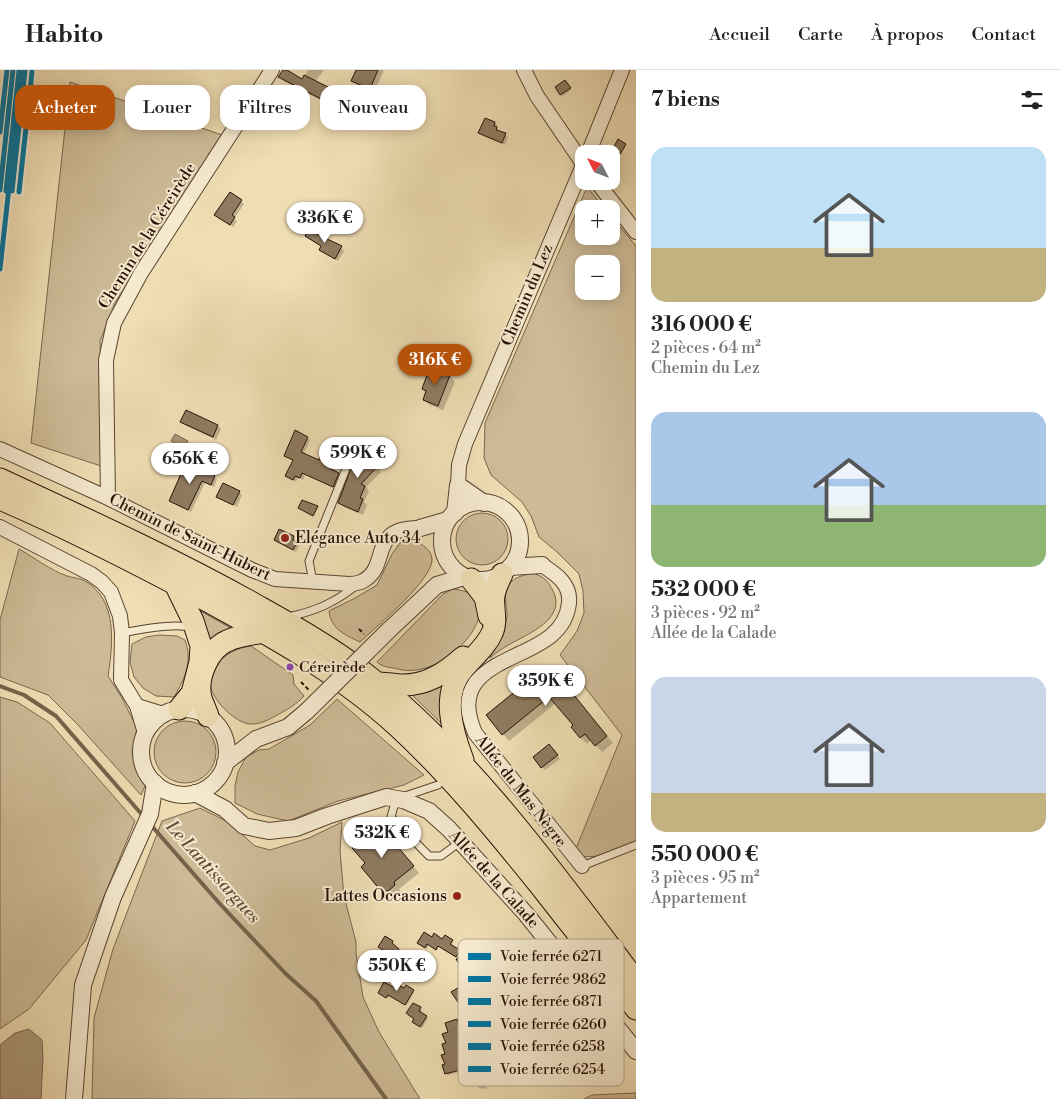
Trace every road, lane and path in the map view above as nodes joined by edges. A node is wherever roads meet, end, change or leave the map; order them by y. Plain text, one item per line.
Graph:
1 (272, 70) edge
2 (524, 70) edge
3 (622, 70) edge
4 (592, 145) edge
5 (575, 151) edge
6 (575, 185) edge
7 (603, 190) edge
8 (636, 232) edge
9 (0, 449) edge
10 (350, 460) dead end
11 (0, 479) edge
12 (458, 485) junction
13 (108, 498) junction
14 (0, 499) edge
15 (484, 502) junction
16 (451, 516) junction
17 (0, 527) edge
18 (420, 528) junction
19 (520, 546) junction
20 (444, 552) junction
21 (542, 565) junction
22 (506, 570) junction
23 (468, 578) junction
24 (313, 582) junction
25 (361, 582) junction
26 (175, 584) junction
27 (437, 585) junction
28 (272, 625) junction
29 (358, 629) dead end
30 (197, 631) junction
31 (122, 633) junction
32 (368, 638) dead end
33 (300, 682) dead end
34 (377, 683) junction
35 (312, 693) dead end
36 (138, 706) junction
37 (171, 711) junction
38 (214, 723) junction
39 (145, 733) junction
40 (256, 738) junction
41 (223, 767) junction
42 (465, 767) junction
43 (155, 783) junction
44 (438, 785) dead end
45 (195, 793) junction
46 (176, 794) junction
47 (396, 799) junction
48 (225, 809) junction
49 (150, 814) junction
50 (461, 841) junction
51 (636, 845) edge
52 (582, 866) joint
53 (546, 939) edge
54 (581, 939) edge
55 (603, 939) edge
56 (624, 966) edge
57 (636, 981) edge
58 (624, 994) edge
59 (636, 1009) edge
60 (624, 1036) edge
61 (636, 1051) edge
62 (74, 1099) edge

1 - 13 street, Chemin de la Céreirède
2 - 5 street
3 - 4 street
6 - 12 street, Chemin du Lez
7 - 8 street
9 - 13 street, Chemin de Saint-Hubert
10 - 24 lane
11 - 28 main road
12 - 15 street
12 - 16 street, Chemin du Lez
13 - 24 street, Chemin de Saint-Hubert
14 - 26 main road
15 - 16 street
15 - 19 street
16 - 18 street
16 - 20 street
17 - 31 street
18 - 20 street
18 - 25 street
19 - 21 street, Allée du Mas Nègre
19 - 22 street
20 - 23 street
20 - 27 street
21 - 22 street
21 - 52 street, Allée du Mas Nègre
22 - 23 street
22 - 42 main road
23 - 27 street
23 - 34 main road
24 - 25 street, Chemin de Saint-Hubert
25 - 28 lane
26 - 28 main road
26 - 30 main road
27 - 40 street, bridge
28 - 34 main road
28 - 38 main road
28 - 54 main road
29 - 32 path
30 - 31 lane
30 - 37 main road
31 - 36 street
33 - 35 path
34 - 42 main road
36 - 37 street
36 - 39 street
37 - 38 street
37 - 39 street
38 - 40 street
38 - 41 street
39 - 43 street
40 - 41 street
41 - 45 street
41 - 48 street
42 - 55 main road
43 - 46 street
43 - 49 street
44 - 47 lane
45 - 46 street
45 - 48 street, Allée de la Calade
46 - 49 street
47 - 48 street, Allée de la Calade
47 - 50 street, Allée de la Calade
47 - 50 lane
49 - 62 street
50 - 53 street, Allée de la Calade
51 - 52 lane, Allée du Mas Nègre
56 - 57 main road
58 - 59 main road
60 - 61 street, Allée de la Calade

